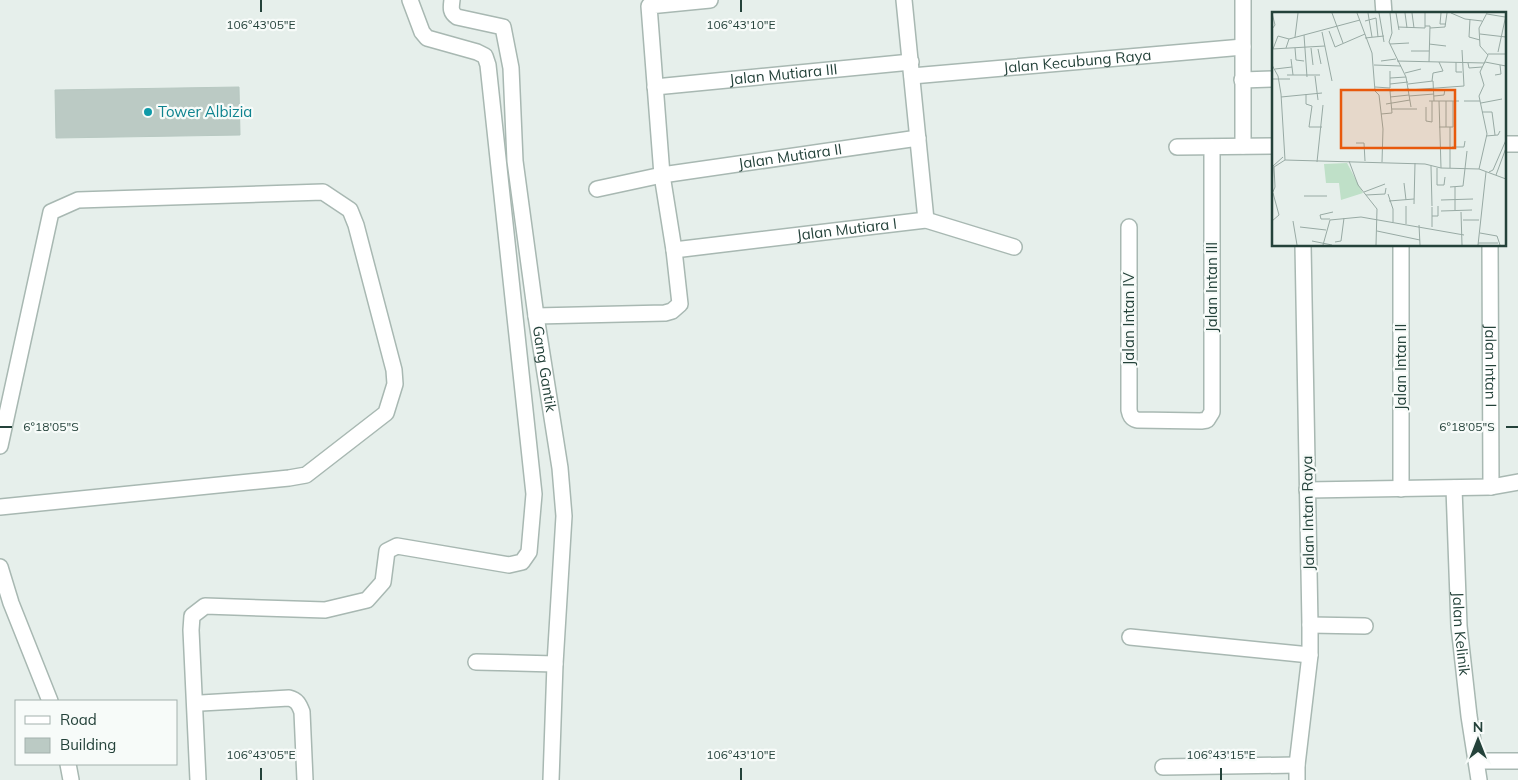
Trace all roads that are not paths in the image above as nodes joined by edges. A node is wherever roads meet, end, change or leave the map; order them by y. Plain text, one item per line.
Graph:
1 (410, 0) edge
2 (452, 0) edge
3 (710, 0) edge
4 (904, 0) edge
5 (1243, 0) edge
6 (1243, 47) junction
7 (911, 69) junction
8 (1272, 79) edge
9 (1242, 80) junction
10 (655, 88) junction
11 (918, 138) junction
12 (1177, 146) dead end
13 (1212, 146) junction
14 (1243, 146) junction
15 (1272, 146) edge
16 (662, 175) junction
17 (597, 189) dead end
18 (926, 220) junction
19 (1129, 227) dead end
20 (1303, 246) edge
21 (1401, 246) edge
22 (1490, 246) edge
23 (1014, 247) dead end
24 (674, 250) junction
25 (536, 316) junction
26 (1129, 410) joint
27 (0, 446) edge
28 (1518, 482) edge
29 (1492, 487) junction
30 (1454, 488) junction
31 (1401, 489) junction
32 (1307, 490) junction
33 (0, 507) edge
34 (0, 567) edge
35 (1310, 625) junction
36 (1365, 626) dead end
37 (1130, 637) dead end
38 (1310, 655) junction
39 (476, 662) dead end
40 (554, 664) junction
41 (50, 700) edge
42 (201, 703) dead end
43 (1477, 761) junction
44 (1518, 761) edge
45 (68, 765) edge
46 (1163, 767) dead end
47 (1297, 773) edge
48 (71, 780) edge
49 (198, 780) edge
50 (305, 780) edge
51 (551, 780) edge
52 (1479, 780) edge

1 - 49 street
2 - 25 street, Gang Gantik
3 - 10 street
4 - 7 street
5 - 6 street
6 - 7 street, Jalan Kecubung Raya
6 - 9 street
7 - 10 street, Jalan Mutiara III
7 - 11 street
8 - 9 street
9 - 14 street
10 - 16 street
11 - 16 street, Jalan Mutiara II
11 - 18 street
12 - 13 street
13 - 14 street
13 - 26 street, Jalan Intan III
14 - 15 street
16 - 17 street, Jalan Mutiara II
16 - 24 street
18 - 23 street, Jalan Mutiara I
18 - 24 street, Jalan Mutiara I
19 - 26 street, Jalan Intan IV
20 - 32 street, Jalan Intan Raya
21 - 31 street, Jalan Intan II
22 - 29 street, Jalan Intan I
24 - 25 street
25 - 40 street, Gang Gantik
27 - 33 street
28 - 29 street
29 - 30 street
30 - 31 street
30 - 43 street, Jalan Kelinik
31 - 32 street
32 - 35 street, Jalan Intan Raya
34 - 41 street
35 - 36 street
35 - 38 street, Jalan Intan Raya
37 - 38 street
38 - 47 street, Jalan Intan Raya
39 - 40 street
40 - 51 street, Gang Gantik
42 - 50 street
43 - 44 street
43 - 52 street, Jalan Kelinik
45 - 48 street
46 - 47 street

